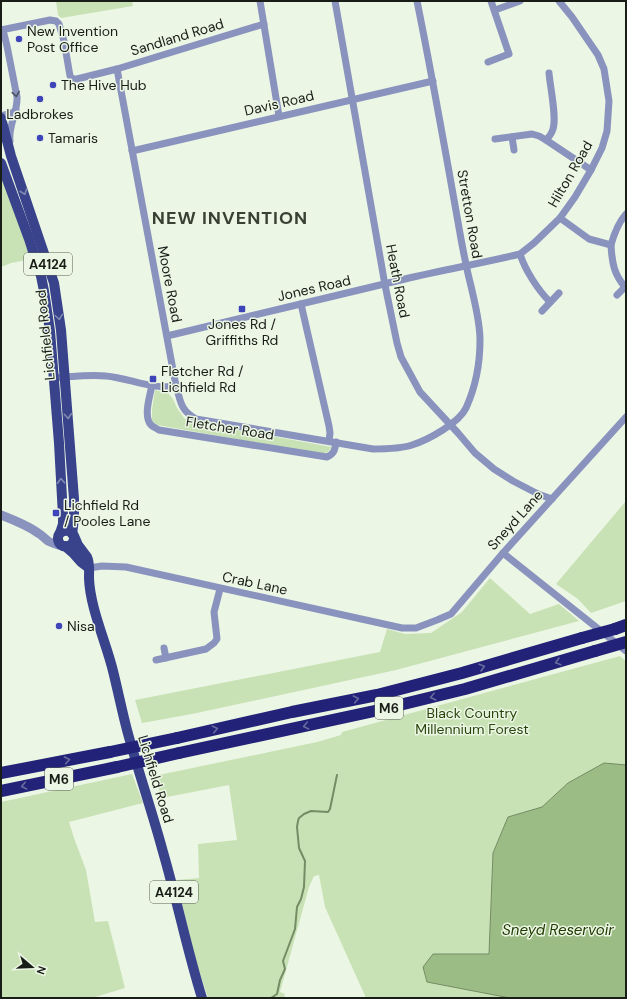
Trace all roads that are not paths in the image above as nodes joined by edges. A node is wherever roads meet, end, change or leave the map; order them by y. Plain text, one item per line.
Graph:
1 (260, 1) edge
2 (334, 1) edge
3 (417, 1) edge
4 (491, 1) edge
5 (520, 1) edge
6 (559, 1) edge
7 (495, 10) junction
8 (264, 24) junction
9 (2, 30) edge
10 (488, 62) dead end
11 (117, 69) junction
12 (549, 73) dead end
13 (433, 81) junction
14 (353, 99) junction
15 (16, 110) junction
16 (279, 116) junction
17 (1, 117) edge
18 (512, 137) junction
19 (495, 139) dead end
20 (546, 140) junction
21 (514, 150) dead end
22 (132, 151) junction
23 (11, 156) junction
24 (1, 163) edge
25 (591, 170) junction
26 (626, 214) edge
27 (560, 218) junction
28 (611, 245) junction
29 (520, 254) junction
30 (466, 266) junction
31 (385, 285) junction
32 (626, 288) edge
33 (559, 293) dead end
34 (617, 295) dead end
35 (550, 302) junction
36 (302, 304) junction
37 (542, 311) dead end
38 (167, 336) junction
39 (64, 377) junction
40 (54, 378) junction
41 (152, 385) junction
42 (176, 386) junction
43 (626, 417) edge
44 (450, 425) junction
45 (333, 442) junction
46 (552, 499) junction
47 (1, 515) edge
48 (39, 533) junction
49 (59, 534) junction
50 (73, 535) junction
51 (64, 546) junction
52 (503, 553) junction
53 (89, 568) junction
54 (220, 589) junction
55 (621, 627) edge
56 (416, 628) joint
57 (626, 642) edge
58 (164, 648) dead end
59 (626, 651) edge
60 (166, 658) junction
61 (156, 660) dead end
62 (1, 773) edge
63 (1, 791) edge
64 (202, 998) edge

1 - 8 street
2 - 14 street, Heath Road
3 - 13 street, Stretton Road
4 - 7 street
5 - 7 street
6 - 25 street, Hilton Road
7 - 10 street
8 - 11 street, Sandland Road
8 - 16 street
9 - 11 street, Sandland Road
9 -> 15 street
11 - 22 street, Moore Road
12 - 20 street
13 - 14 street, Davis Road
13 - 30 street, Stretton Road
14 - 16 street, Davis Road
14 - 31 street, Heath Road
15 - 17 street
15 - 23 street
16 - 22 street, Davis Road
17 - 23 main road, Lichfield Road / A4124
18 - 19 street
18 - 20 street
18 - 21 street
20 - 25 street
22 - 38 street, Moore Road
23 -> 39 main road, Lichfield Road / A4124
24 - 40 main road, Lichfield Road / A4124
25 - 27 street, Hilton Road
26 - 28 street
27 - 28 street
27 - 29 street, Hilton Road
28 - 32 street
29 - 30 street, Hilton Road
29 - 35 street
30 - 31 street, Jones Road
30 - 44 street, Stretton Road
31 - 36 street, Jones Road
31 - 44 street, Heath Road
32 - 34 street
33 - 35 street
35 - 37 street
36 - 38 street, Jones Road
36 - 45 street
38 - 42 street, Moore Road
39 - 40 street
39 - 41 street
39 -> 50 main road, Lichfield Road / A4124
49 -> 40 main road, Lichfield Road / A4124
41 - 42 street
41 - 45 street, Fletcher Road
42 - 45 street, Fletcher Road
43 - 46 street, Sneyd Lane
44 - 45 street, Fletcher Road
44 - 46 street, Heath Road
46 - 52 street, Sneyd Lane
47 - 48 street
48 - 49 street
48 - 51 street
49 - 50 main road
49 - 51 main road, A4124
50 - 51 main road
50 - 53 main road, Lichfield Road / A4124
51 - 53 main road, A4124
52 - 56 street, Sneyd Lane
52 - 59 street
53 - 54 street, Crab Lane
53 - 64 main road, Lichfield Road / A4124
54 - 56 street, Crab Lane
54 - 60 street
62 -> 55 highway, M6, bridge
57 -> 63 highway, M6, bridge
58 - 60 street
60 - 61 street

